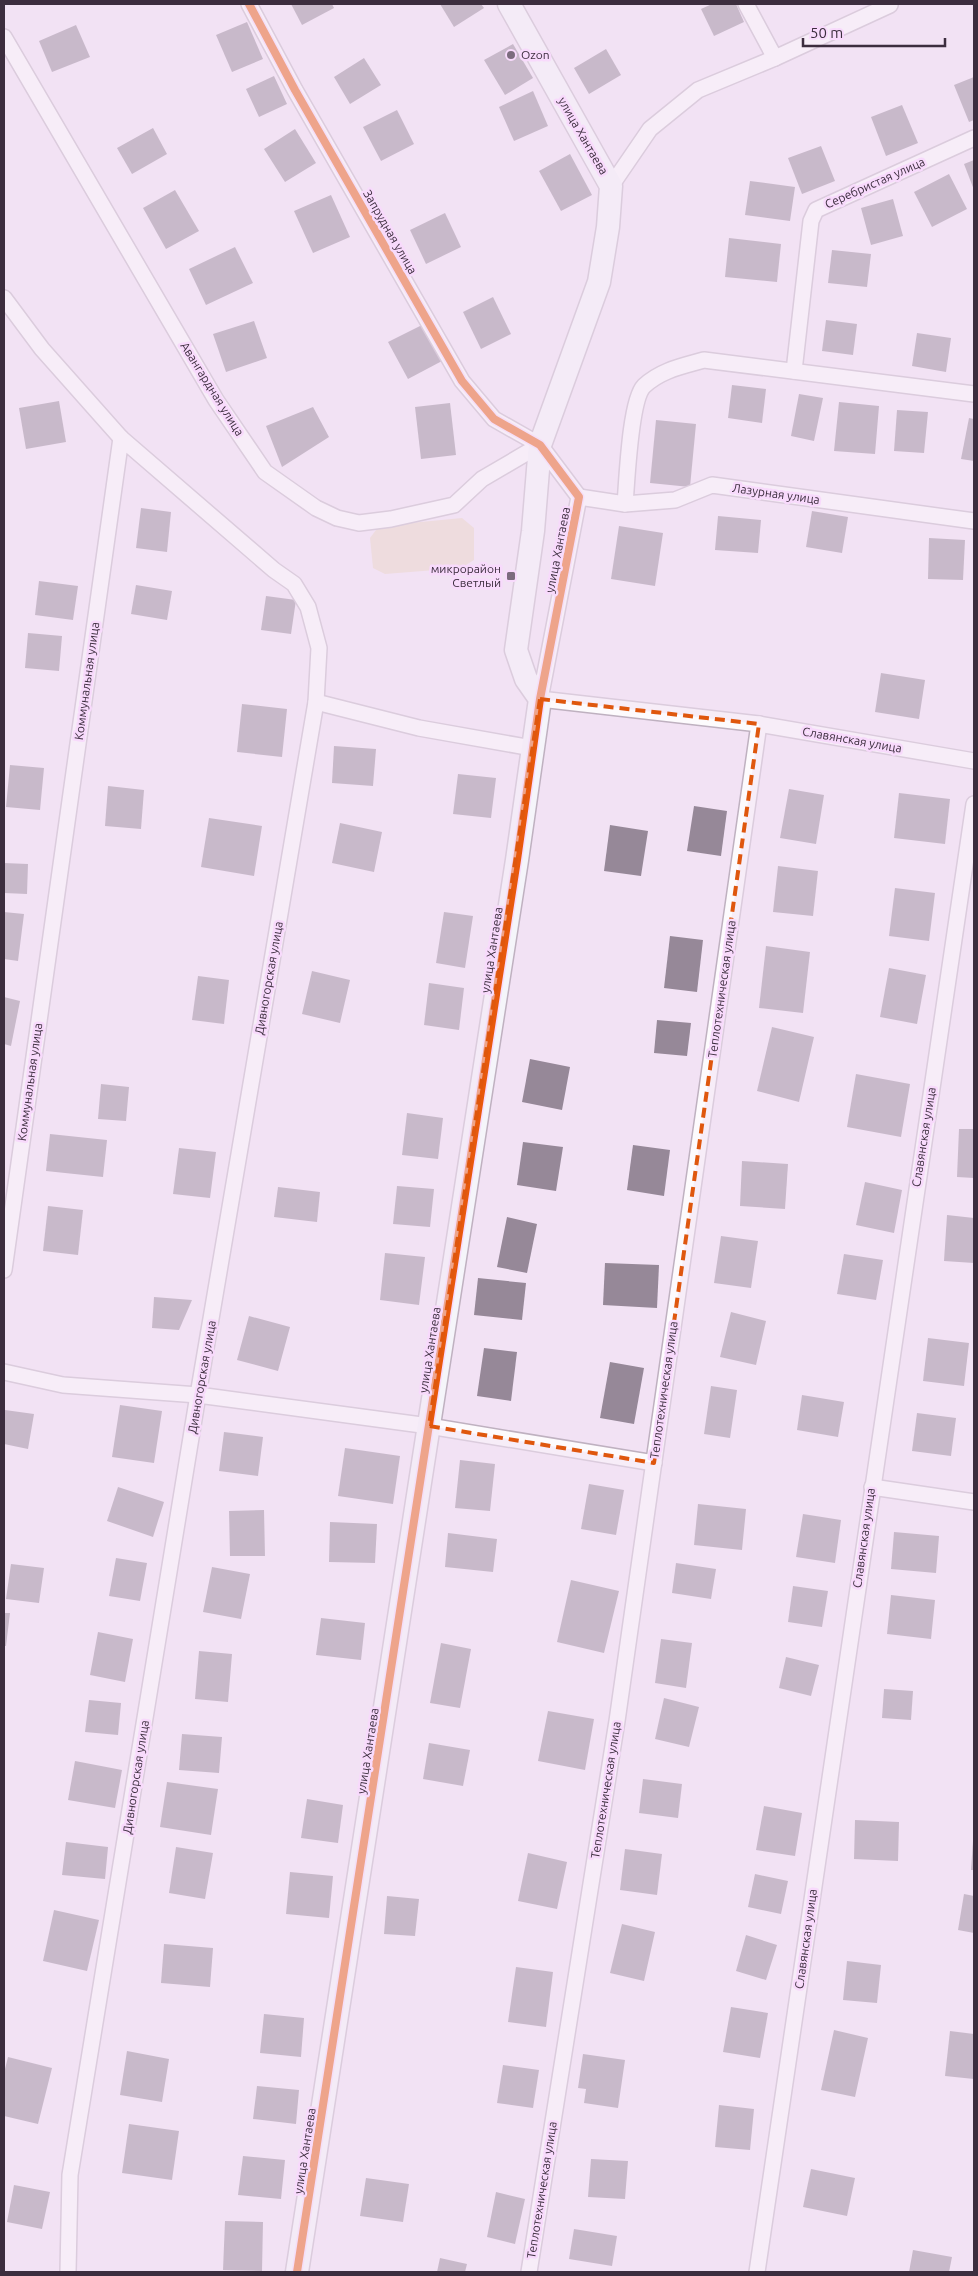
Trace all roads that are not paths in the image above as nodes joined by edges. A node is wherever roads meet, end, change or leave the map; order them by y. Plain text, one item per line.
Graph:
1 (249, 4) edge
2 (509, 4) edge
3 (746, 4) edge
4 (891, 4) edge
5 (4, 37) edge
6 (775, 58) junction
7 (974, 138) edge
8 (611, 186) junction
9 (4, 298) edge
10 (794, 371) junction
11 (974, 394) edge
12 (121, 438) junction
13 (540, 445) junction
14 (579, 497) junction
15 (625, 504) junction
16 (974, 521) edge
17 (540, 699) junction
18 (316, 702) junction
19 (759, 724) junction
20 (532, 748) junction
21 (974, 761) edge
22 (974, 804) edge
23 (4, 1270) edge
24 (4, 1372) edge
25 (198, 1395) junction
26 (429, 1426) junction
27 (654, 1463) junction
28 (872, 1487) junction
29 (974, 1502) edge
30 (68, 2272) edge
31 (297, 2272) edge
32 (529, 2272) edge
33 (757, 2272) edge

1 - 13 street, Запрудная улица
2 - 8 street, улица Хантаева
3 - 6 street
4 - 6 street
5 - 13 street, Авангардная улица
6 - 8 street
7 - 10 street, Серебристая улица
8 - 13 street, улица Хантаева
9 - 12 street
10 - 11 street
10 - 15 street
12 - 18 street
12 - 23 street, Коммунальная улица
13 - 14 street, улица Хантаева
13 - 17 street
14 - 15 street, Лазурная улица
14 - 17 street, улица Хантаева
15 - 16 street, Лазурная улица
17 - 19 street
17 - 20 street, улица Хантаева
18 - 20 street
18 - 25 street, Дивногорская улица
19 - 21 street, Славянская улица
19 - 27 street, Теплотехническая улица
20 - 26 street, улица Хантаева
22 - 28 street, Славянская улица
24 - 25 street
25 - 26 street
25 - 30 street, Дивногорская улица
26 - 27 street
26 - 31 street, улица Хантаева
27 - 32 street, Теплотехническая улица
28 - 29 street
28 - 33 street, Славянская улица

